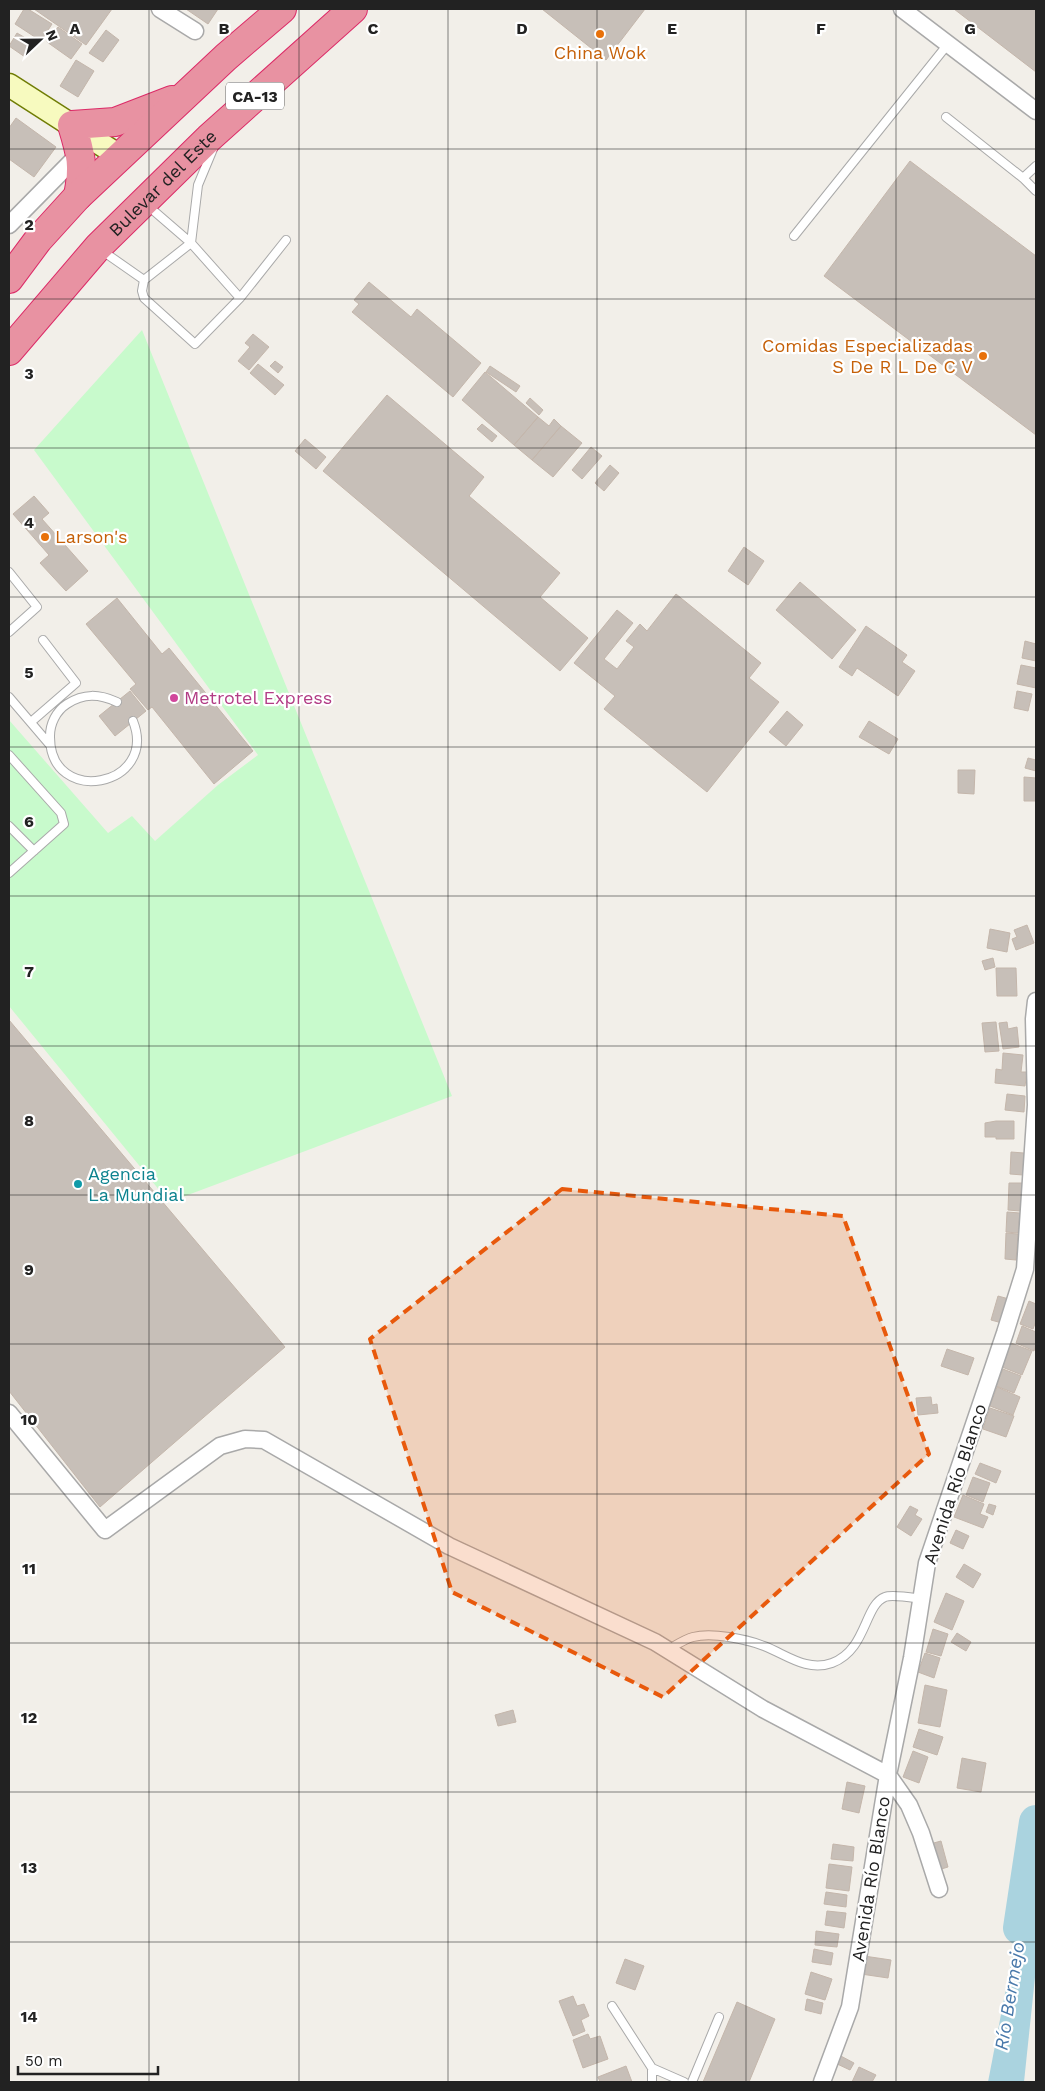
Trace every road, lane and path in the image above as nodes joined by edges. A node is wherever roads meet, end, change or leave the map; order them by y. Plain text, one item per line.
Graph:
1 (160, 9) edge
2 (282, 9) edge
3 (353, 9) edge
4 (902, 9) edge
5 (195, 31) dead end
6 (948, 44) junction
7 (9, 85) edge
8 (189, 93) junction
9 (1036, 111) edge
10 (946, 117) dead end
11 (72, 125) junction
12 (222, 126) junction
13 (80, 153) junction
14 (121, 157) junction
15 (1036, 166) edge
16 (1023, 178) junction
17 (1036, 191) edge
18 (78, 196) junction
19 (144, 202) junction
20 (9, 225) edge
21 (794, 236) dead end
22 (286, 240) dead end
23 (191, 242) junction
24 (98, 248) junction
25 (9, 279) edge
26 (144, 280) junction
27 (240, 298) junction
28 (9, 351) edge
29 (9, 572) edge
30 (9, 632) edge
31 (43, 640) dead end
32 (9, 697) edge
33 (117, 702) dead end
34 (31, 722) junction
35 (133, 722) dead end
36 (50, 745) junction
37 (9, 755) edge
38 (9, 826) edge
39 (34, 851) junction
40 (9, 873) edge
41 (1036, 1001) edge
42 (9, 1413) edge
43 (922, 1598) junction
44 (669, 1649) junction
45 (888, 1774) junction
46 (939, 1890) dead end
47 (612, 2006) dead end
48 (719, 2017) dead end
49 (652, 2068) junction
50 (652, 2082) edge
51 (684, 2082) edge
52 (692, 2082) edge
53 (822, 2082) edge

1 - 5 street
2 - 8 highway, CA-13
3 - 12 highway, Bulevar del Este / CA-13
4 - 6 street
6 - 9 street
6 - 21 lane
7 - 11 street
8 - 11 highway
8 - 14 highway, CA-13
10 - 16 lane
11 - 13 highway
11 - 14 street
12 - 19 highway, Bulevar del Este / CA-13
12 - 23 lane
13 - 18 highway
13 - 20 street
14 - 18 highway, CA-13
15 - 16 lane
16 - 17 lane
18 - 25 highway, CA-13
19 - 23 lane
19 - 24 highway, Bulevar del Este / CA-13
22 - 27 lane
23 - 26 lane
23 - 27 lane
24 - 26 lane
24 - 28 highway, Bulevar del Este / CA-13
26 - 27 lane
29 - 30 lane
31 - 34 lane
32 - 34 lane
33 - 36 lane
34 - 36 lane
35 - 36 lane
37 - 39 lane
38 - 39 lane
39 - 40 lane
41 - 43 street, Avenida Río Blanco
42 - 44 street
43 - 44 lane
43 - 45 street, Avenida Río Blanco
44 - 45 street
45 - 46 street
45 - 53 street, Avenida Río Blanco
47 - 49 lane
48 - 52 lane
49 - 50 lane
49 - 51 lane

